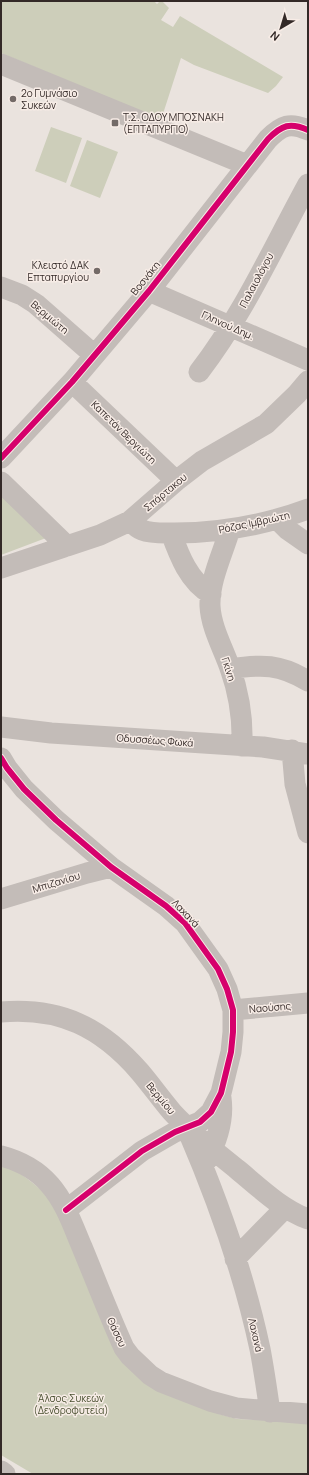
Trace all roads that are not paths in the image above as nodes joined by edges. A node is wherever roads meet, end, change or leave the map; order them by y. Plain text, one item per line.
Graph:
1 (1, 64) edge
2 (308, 130) edge
3 (247, 165) junction
4 (308, 184) edge
5 (1, 287) edge
6 (149, 291) junction
7 (231, 326) junction
8 (94, 355) junction
9 (308, 360) edge
10 (199, 372) dead end
11 (308, 381) edge
12 (72, 382) junction
13 (1, 458) edge
14 (176, 481) junction
15 (1, 482) edge
16 (308, 508) edge
17 (277, 519) junction
18 (130, 521) junction
19 (230, 529) junction
20 (171, 533) junction
21 (308, 544) edge
22 (67, 546) junction
23 (1, 568) edge
24 (210, 594) junction
25 (230, 669) junction
26 (308, 681) edge
27 (1, 727) edge
28 (242, 746) junction
29 (300, 752) edge
30 (1, 758) edge
31 (308, 833) edge
32 (111, 867) junction
33 (1, 899) edge
34 (308, 1003) edge
35 (233, 1010) junction
36 (1, 1012) edge
37 (221, 1093) junction
38 (186, 1127) junction
39 (1, 1156) edge
40 (207, 1157) junction
41 (286, 1208) junction
42 (66, 1210) junction
43 (308, 1219) edge
44 (235, 1259) junction
45 (270, 1412) junction
46 (308, 1414) edge
47 (1, 1471) edge
48 (5, 1474) edge

1 - 3 street
2 - 3 street, Βοσνάκη
3 - 6 street, Βοσνάκη
4 - 7 street, Παλαιολόγου
5 - 8 street, Βερμιώτη
6 - 7 street, Γληνού Δημ.
6 - 8 street, Βοσνάκη
7 - 9 street, Γληνού Δημ.
7 - 10 street, Παλαιολόγου
8 - 12 street, Βοσνάκη
11 - 14 street, Σπάρτακου
12 - 13 street, Βοσνάκη
12 - 14 street, Καπετάν Βεργιώτη
14 - 18 street, Σπάρτακου
15 - 22 street
16 - 17 street, Ρόζας Ιμβριώτη
17 - 19 street, Ρόζας Ιμβριώτη
17 - 21 street
18 - 20 street, Ρόζας Ιμβριώτη
18 - 22 street, Σπάρτακου
19 - 20 street, Ρόζας Ιμβριώτη
19 - 24 street, Γκίνη
20 - 24 street
22 - 23 street, Σπάρτακου
24 - 25 street, Γκίνη
25 - 26 street
25 - 28 street, Γκίνη
27 - 28 street, Οδυσσέως Φωκά
28 - 29 street, Οδυσσέως Φωκά
29 - 31 street
30 - 32 street, Λαχανά
32 - 33 street, Μπιζανίου
32 - 35 street, Λαχανά
34 - 35 street, Ναούσης
35 - 37 street, Λαχανά
36 - 38 street, Βερμίου
37 - 38 street, Λαχανά
37 - 40 street, Λαχανά
38 - 40 street, Βερμίου
38 - 42 street, Λαχανά
39 - 42 street, Θάσου
40 - 41 street, Βερμίου
40 - 44 street, Λαχανά
41 - 43 street, Βερμίου
41 - 44 street
42 - 45 street, Θάσου
44 - 45 street, Λαχανά
45 - 46 street, Θάσου
47 - 48 street

